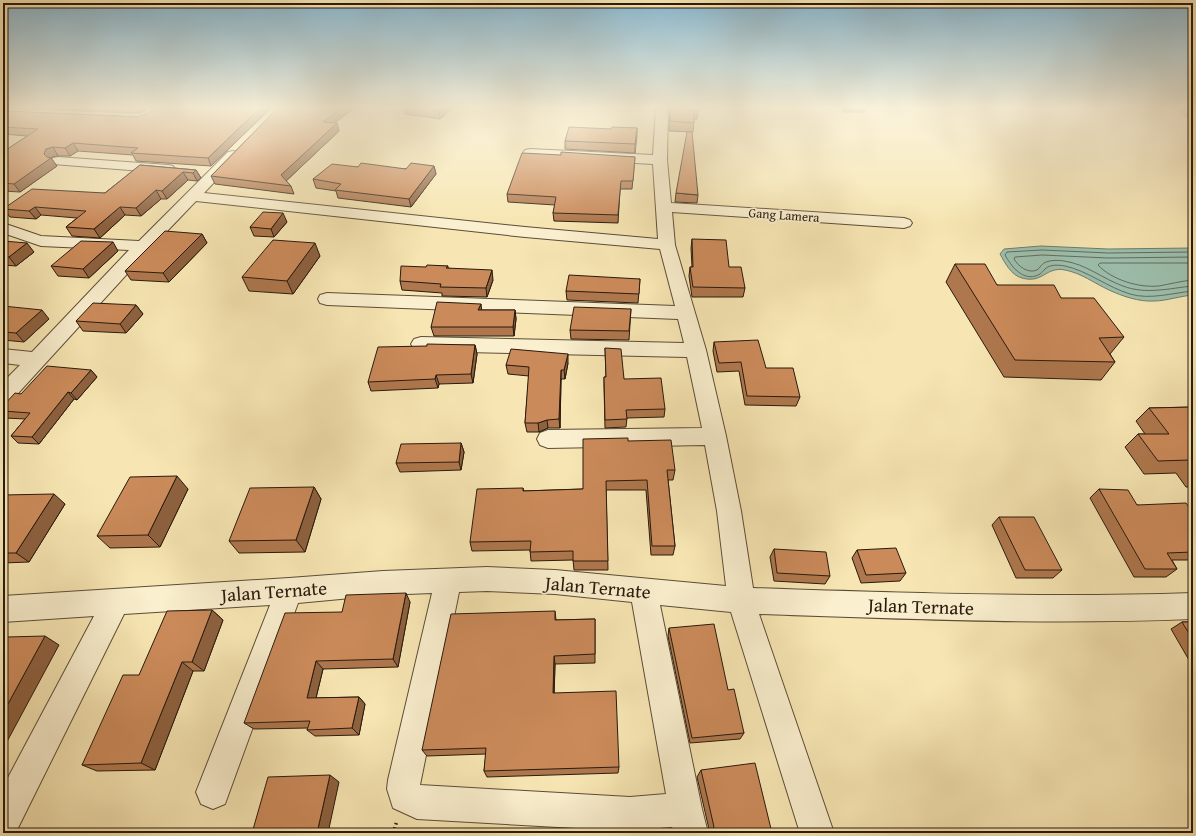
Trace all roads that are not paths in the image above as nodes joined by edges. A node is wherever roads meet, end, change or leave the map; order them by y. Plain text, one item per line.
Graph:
1 (241, 146) edge
2 (661, 146) edge
3 (530, 154) edge
4 (660, 160) junction
5 (58, 161) dead end
6 (184, 170) edge
7 (192, 196) junction
8 (663, 207) junction
9 (904, 223) dead end
10 (3, 228) edge
11 (667, 244) junction
12 (143, 246) junction
13 (327, 300) dead end
14 (686, 314) junction
15 (421, 344) dead end
16 (696, 350) junction
17 (3, 356) edge
18 (36, 359) junction
19 (3, 395) edge
20 (715, 436) junction
21 (548, 439) dead end
22 (448, 581) junction
23 (289, 591) junction
24 (644, 591) junction
25 (741, 600) junction
26 (116, 602) junction
27 (1193, 606) edge
28 (3, 609) edge
29 (213, 792) dead end
30 (5, 818) dead end
31 (688, 821) edge
32 (629, 824) edge
33 (817, 833) edge

1 - 7 street
2 - 4 street
3 - 4 street
4 - 8 street
5 - 6 street
7 - 11 street
7 - 12 street
8 - 9 street, Gang Lamera
8 - 11 street
10 - 12 street
11 - 14 street
12 - 18 street
13 - 14 street
14 - 16 street
15 - 16 street
16 - 20 street
17 - 18 street
18 - 19 street
20 - 21 street
20 - 25 street
22 - 23 street, Jalan Ternate
22 - 24 street, Jalan Ternate
22 - 32 street
23 - 26 street, Jalan Ternate
23 - 29 street
24 - 25 street, Jalan Ternate
24 - 31 street
25 - 27 street, Jalan Ternate
25 - 33 street
26 - 28 street, Jalan Ternate
26 - 30 street
31 - 32 street

